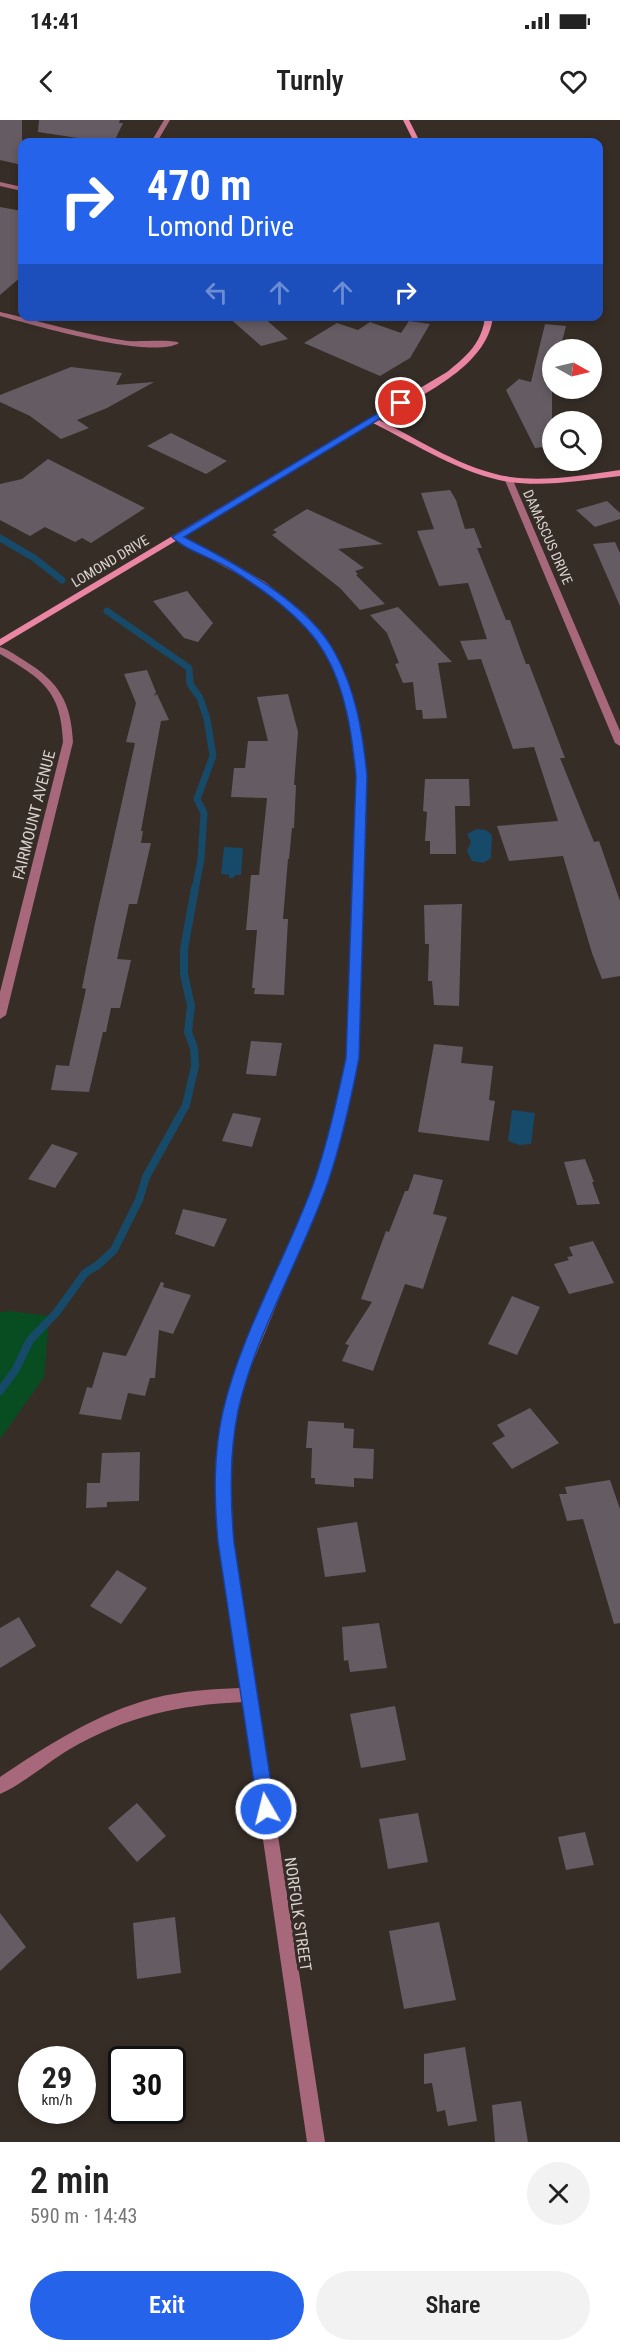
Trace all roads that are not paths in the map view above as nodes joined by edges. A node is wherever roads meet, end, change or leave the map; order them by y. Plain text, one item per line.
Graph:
1 (167, 120) edge
2 (406, 120) edge
3 (156, 138) edge
4 (415, 138) edge
5 (0, 184) edge
6 (18, 188) edge
7 (0, 314) edge
8 (18, 318) edge
9 (30, 321) edge
10 (488, 321) edge
11 (175, 343) dead end
12 (373, 420) junction
13 (620, 473) edge
14 (508, 478) junction
15 (177, 537) junction
16 (0, 643) edge
17 (0, 650) edge
18 (620, 743) edge
19 (0, 1015) edge
20 (250, 1695) junction
21 (0, 1786) edge
22 (316, 2142) edge

1 - 3 street
2 - 4 main road
5 - 6 street
7 - 8 street
9 - 11 street
10 - 12 main road, LOMOND DRIVE
12 - 14 main road, DAMASCUS DRIVE
12 - 15 main road, LOMOND DRIVE
13 - 14 main road
14 - 18 street, DAMASCUS DRIVE
15 - 16 main road, LOMOND DRIVE
15 - 20 street, NORFOLK STREET
17 - 19 street, FAIRMOUNT AVENUE
20 - 21 street
20 - 22 street, NORFOLK STREET

